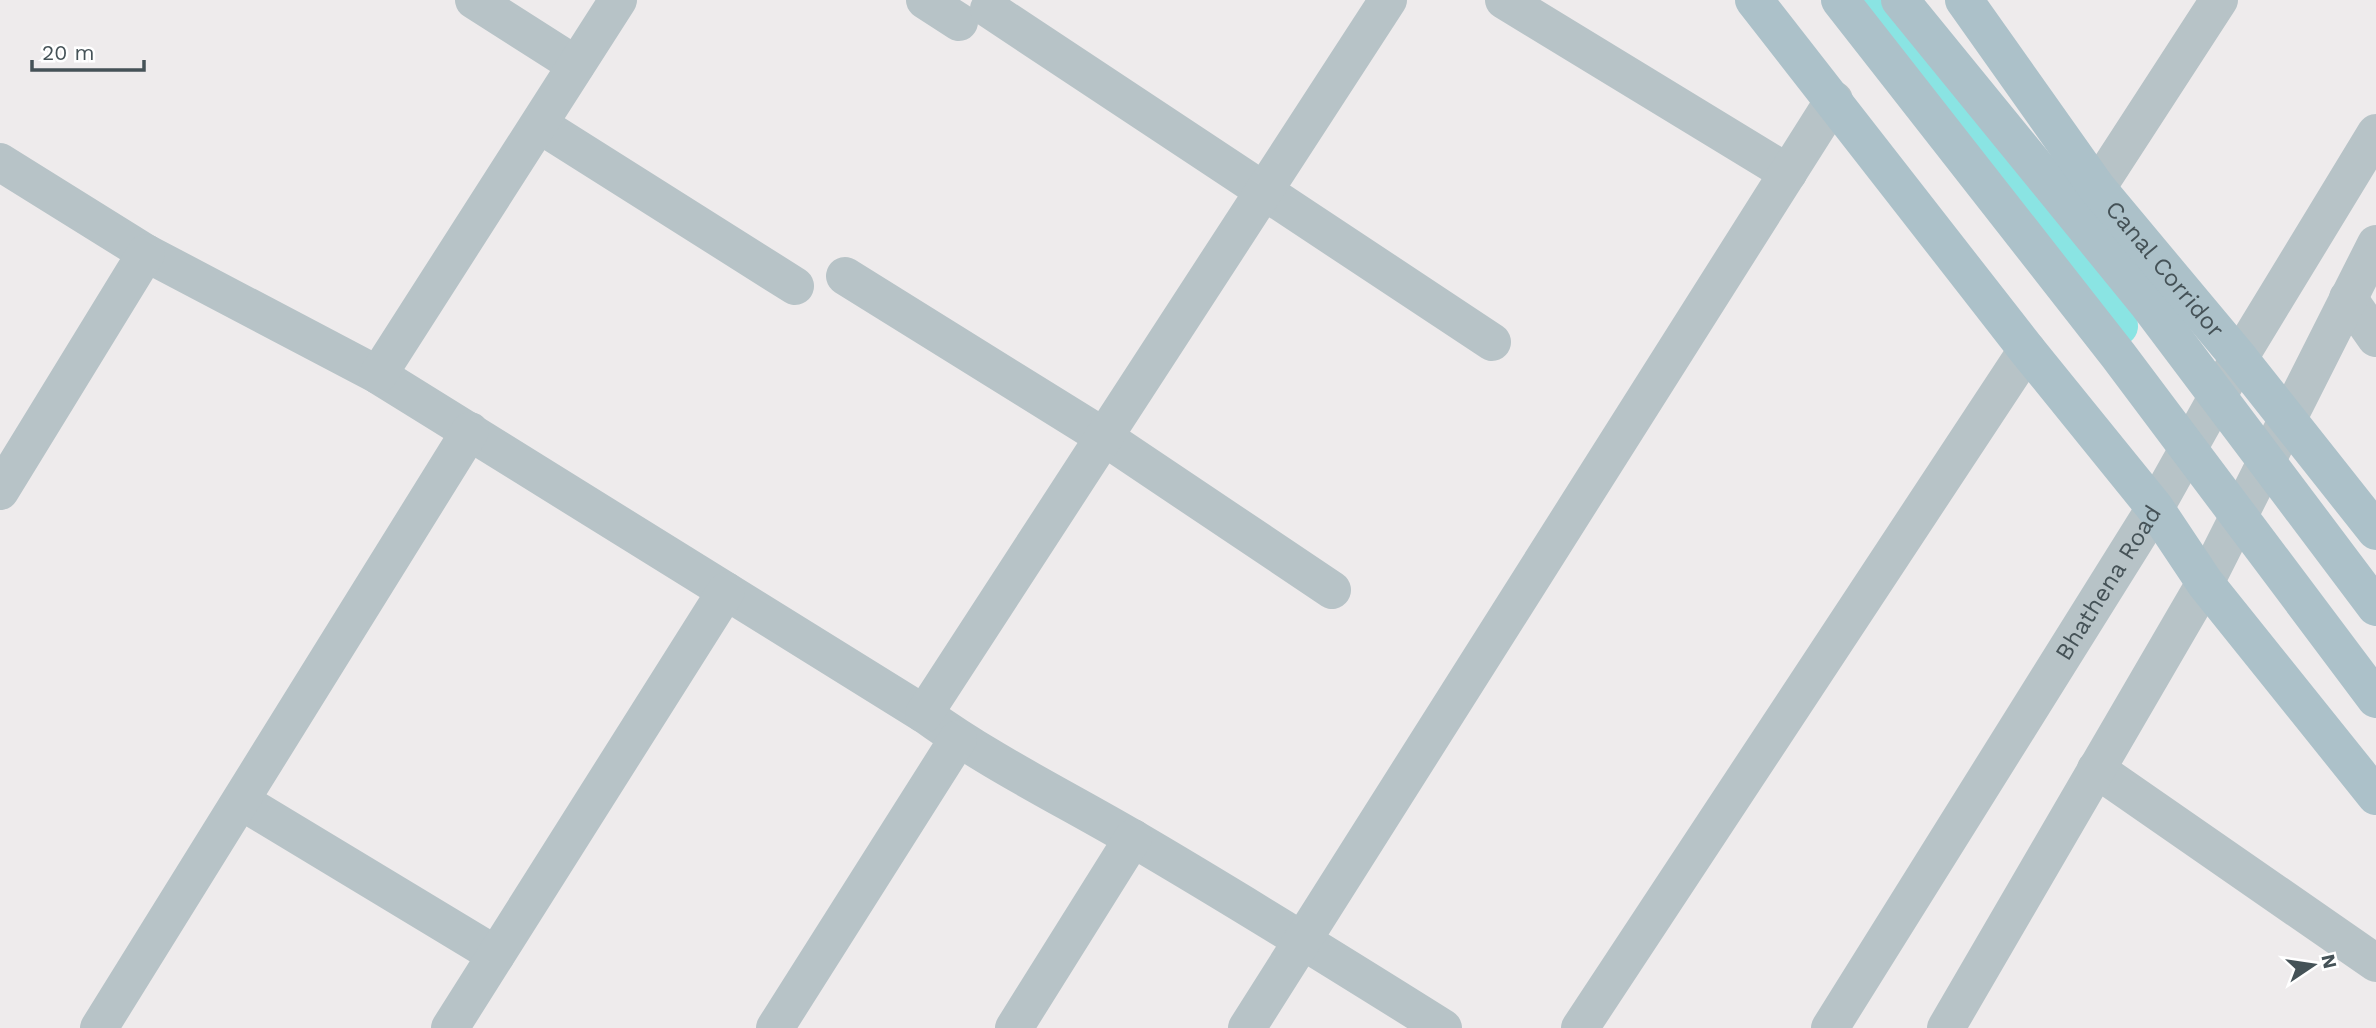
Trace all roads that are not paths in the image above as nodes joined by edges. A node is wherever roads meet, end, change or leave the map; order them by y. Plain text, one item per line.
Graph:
1 (474, 0) edge
2 (618, 0) edge
3 (925, 0) edge
4 (1388, 0) edge
5 (1754, 0) edge
6 (1840, 0) edge
7 (1900, 0) edge
8 (1964, 0) edge
9 (2219, 0) edge
10 (1506, 1) edge
11 (576, 65) junction
12 (1835, 100) junction
13 (540, 125) junction
14 (2376, 133) edge
15 (0, 162) edge
16 (1788, 173) junction
17 (2097, 188) junction
18 (1265, 190) junction
19 (2376, 244) edge
20 (146, 253) junction
21 (845, 276) dead end
22 (795, 286) dead end
23 (2348, 299) junction
24 (2376, 338) edge
25 (1492, 342) dead end
26 (2027, 350) junction
27 (2239, 358) junction
28 (378, 374) junction
29 (2288, 421) junction
30 (470, 431) junction
31 (1104, 437) junction
32 (0, 491) edge
33 (2155, 508) junction
34 (2376, 531) edge
35 (2205, 583) junction
36 (1332, 590) dead end
37 (726, 591) junction
38 (2376, 607) edge
39 (2376, 699) edge
40 (924, 714) junction
41 (958, 739) junction
42 (2096, 769) junction
43 (2376, 796) edge
44 (240, 801) junction
45 (1133, 838) junction
46 (1302, 940) junction
47 (496, 955) junction
48 (2376, 963) edge
49 (99, 1028) edge
50 (450, 1028) edge
51 (775, 1028) edge
52 (1014, 1028) edge
53 (1247, 1028) edge
54 (1443, 1028) edge
55 (1580, 1028) edge
56 (1830, 1028) edge
57 (1946, 1028) edge

1 - 11 street
2 - 11 street
3 - 18 street
4 - 18 street
5 - 12 main road
6 - 39 main road
7 - 38 main road
8 - 17 main road, Canal Corridor
9 - 17 street
10 - 16 street
11 - 13 street
12 - 16 street
12 - 26 main road
13 - 22 street
13 - 28 street
14 - 27 street, Bhathena Road
15 - 20 street
16 - 46 street
17 - 27 main road, Canal Corridor
18 - 25 street
18 - 31 street
19 - 23 street
20 - 28 street
20 - 32 street
21 - 31 street
23 - 24 street
23 - 29 street
26 - 33 main road
26 - 55 street
27 - 29 main road, Canal Corridor
27 - 33 street, Bhathena Road
28 - 30 street
29 - 34 main road, Canal Corridor
29 - 35 street
30 - 37 street
30 - 44 street
31 - 36 street
31 - 40 street
33 - 35 main road
33 - 56 street, Bhathena Road
35 - 42 street
35 - 43 main road
37 - 40 street
37 - 47 street
40 - 41 street
41 - 45 street
41 - 51 street
42 - 48 street
42 - 57 street
44 - 47 street
44 - 49 street
45 - 46 street
45 - 52 street
46 - 53 street
46 - 54 street
47 - 50 street

